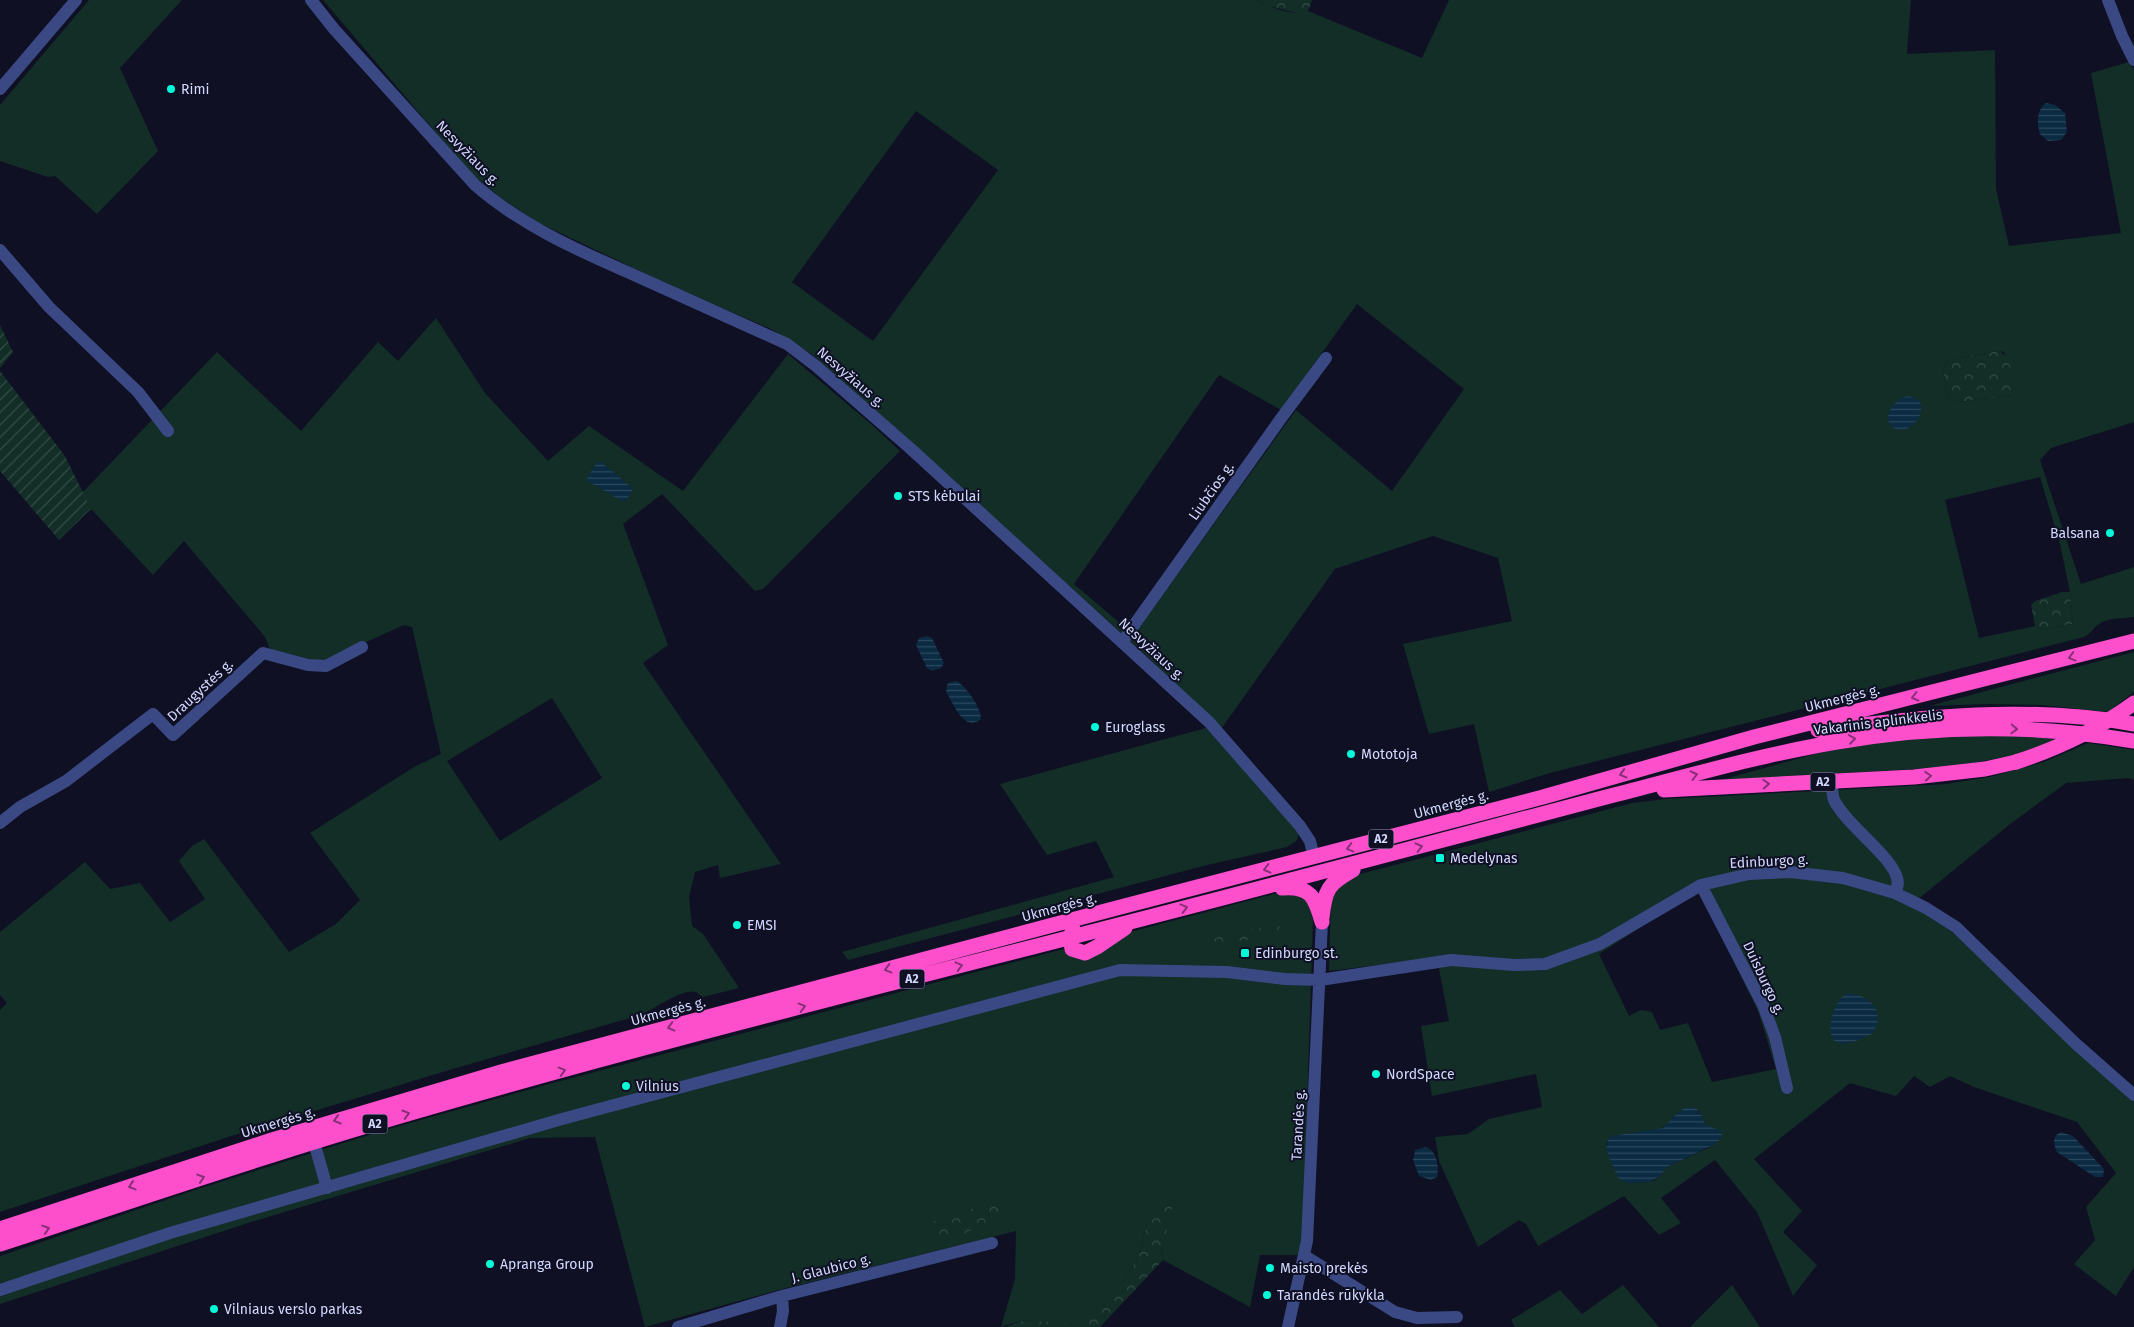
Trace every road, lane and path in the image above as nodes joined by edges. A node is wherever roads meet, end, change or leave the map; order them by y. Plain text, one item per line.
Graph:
1 (76, 0) edge
2 (311, 0) edge
3 (2108, 0) edge
4 (2134, 60) edge
5 (0, 89) edge
6 (0, 250) edge
7 (1326, 358) dead end
8 (168, 431) dead end
9 (2134, 641) edge
10 (1122, 642) junction
11 (362, 647) dead end
12 (2134, 703) edge
13 (2134, 724) edge
14 (1754, 737) junction
15 (2134, 741) edge
16 (1832, 781) junction
17 (1630, 792) junction
18 (0, 823) edge
19 (1314, 857) junction
20 (1372, 859) junction
21 (1700, 885) junction
22 (1250, 891) junction
23 (1895, 893) junction
24 (1113, 909) junction
25 (1322, 922) junction
26 (1070, 938) junction
27 (1320, 980) junction
28 (1787, 1088) dead end
29 (2134, 1095) edge
30 (314, 1142) junction
31 (326, 1188) junction
32 (0, 1229) edge
33 (992, 1243) dead end
34 (0, 1244) edge
35 (1305, 1256) junction
36 (0, 1290) edge
37 (782, 1296) junction
38 (1457, 1317) dead end
39 (678, 1327) edge
40 (780, 1327) edge
41 (1288, 1327) edge

1 - 5 street
2 - 10 street, Nesvyžiaus g.
3 - 4 street
6 - 8 street
7 - 10 street, Liubčios g.
9 -> 14 highway, Ukmergės g. / A2
10 - 19 street, Nesvyžiaus g.
11 - 18 street, Draugystės g.
16 -> 12 highway, A2, bridge
13 - 14 highway, Vakarinis aplinkkelis
14 -> 19 highway, Ukmergės g. / A2
17 -> 15 highway, Vakarinis aplinkkelis
17 -> 16 highway, A2
16 - 23 street
20 -> 17 highway, A2
19 -> 24 highway, Ukmergės g. / A2
20 - 22 highway, A2
20 - 25 highway
21 - 23 street, Edinburgo g.
21 - 27 street, Edinburgo g.
21 - 28 street, Duisburgo g.
22 - 25 highway
26 -> 22 highway, A2
23 - 29 street, Edinburgo g.
24 - 26 highway
24 -> 32 highway, Ukmergės g. / A2
25 - 27 street, Tarandės g.
30 -> 26 highway, A2
27 - 31 street, Edinburgo g.
27 - 35 street, Tarandės g.
30 - 31 street
34 -> 30 highway, A2
31 - 36 street, Edinburgo g.
33 - 37 street, J. Glaubico g.
35 - 38 street
35 - 41 street, Tarandės g.
37 - 39 street, J. Glaubico g.
37 - 40 street

